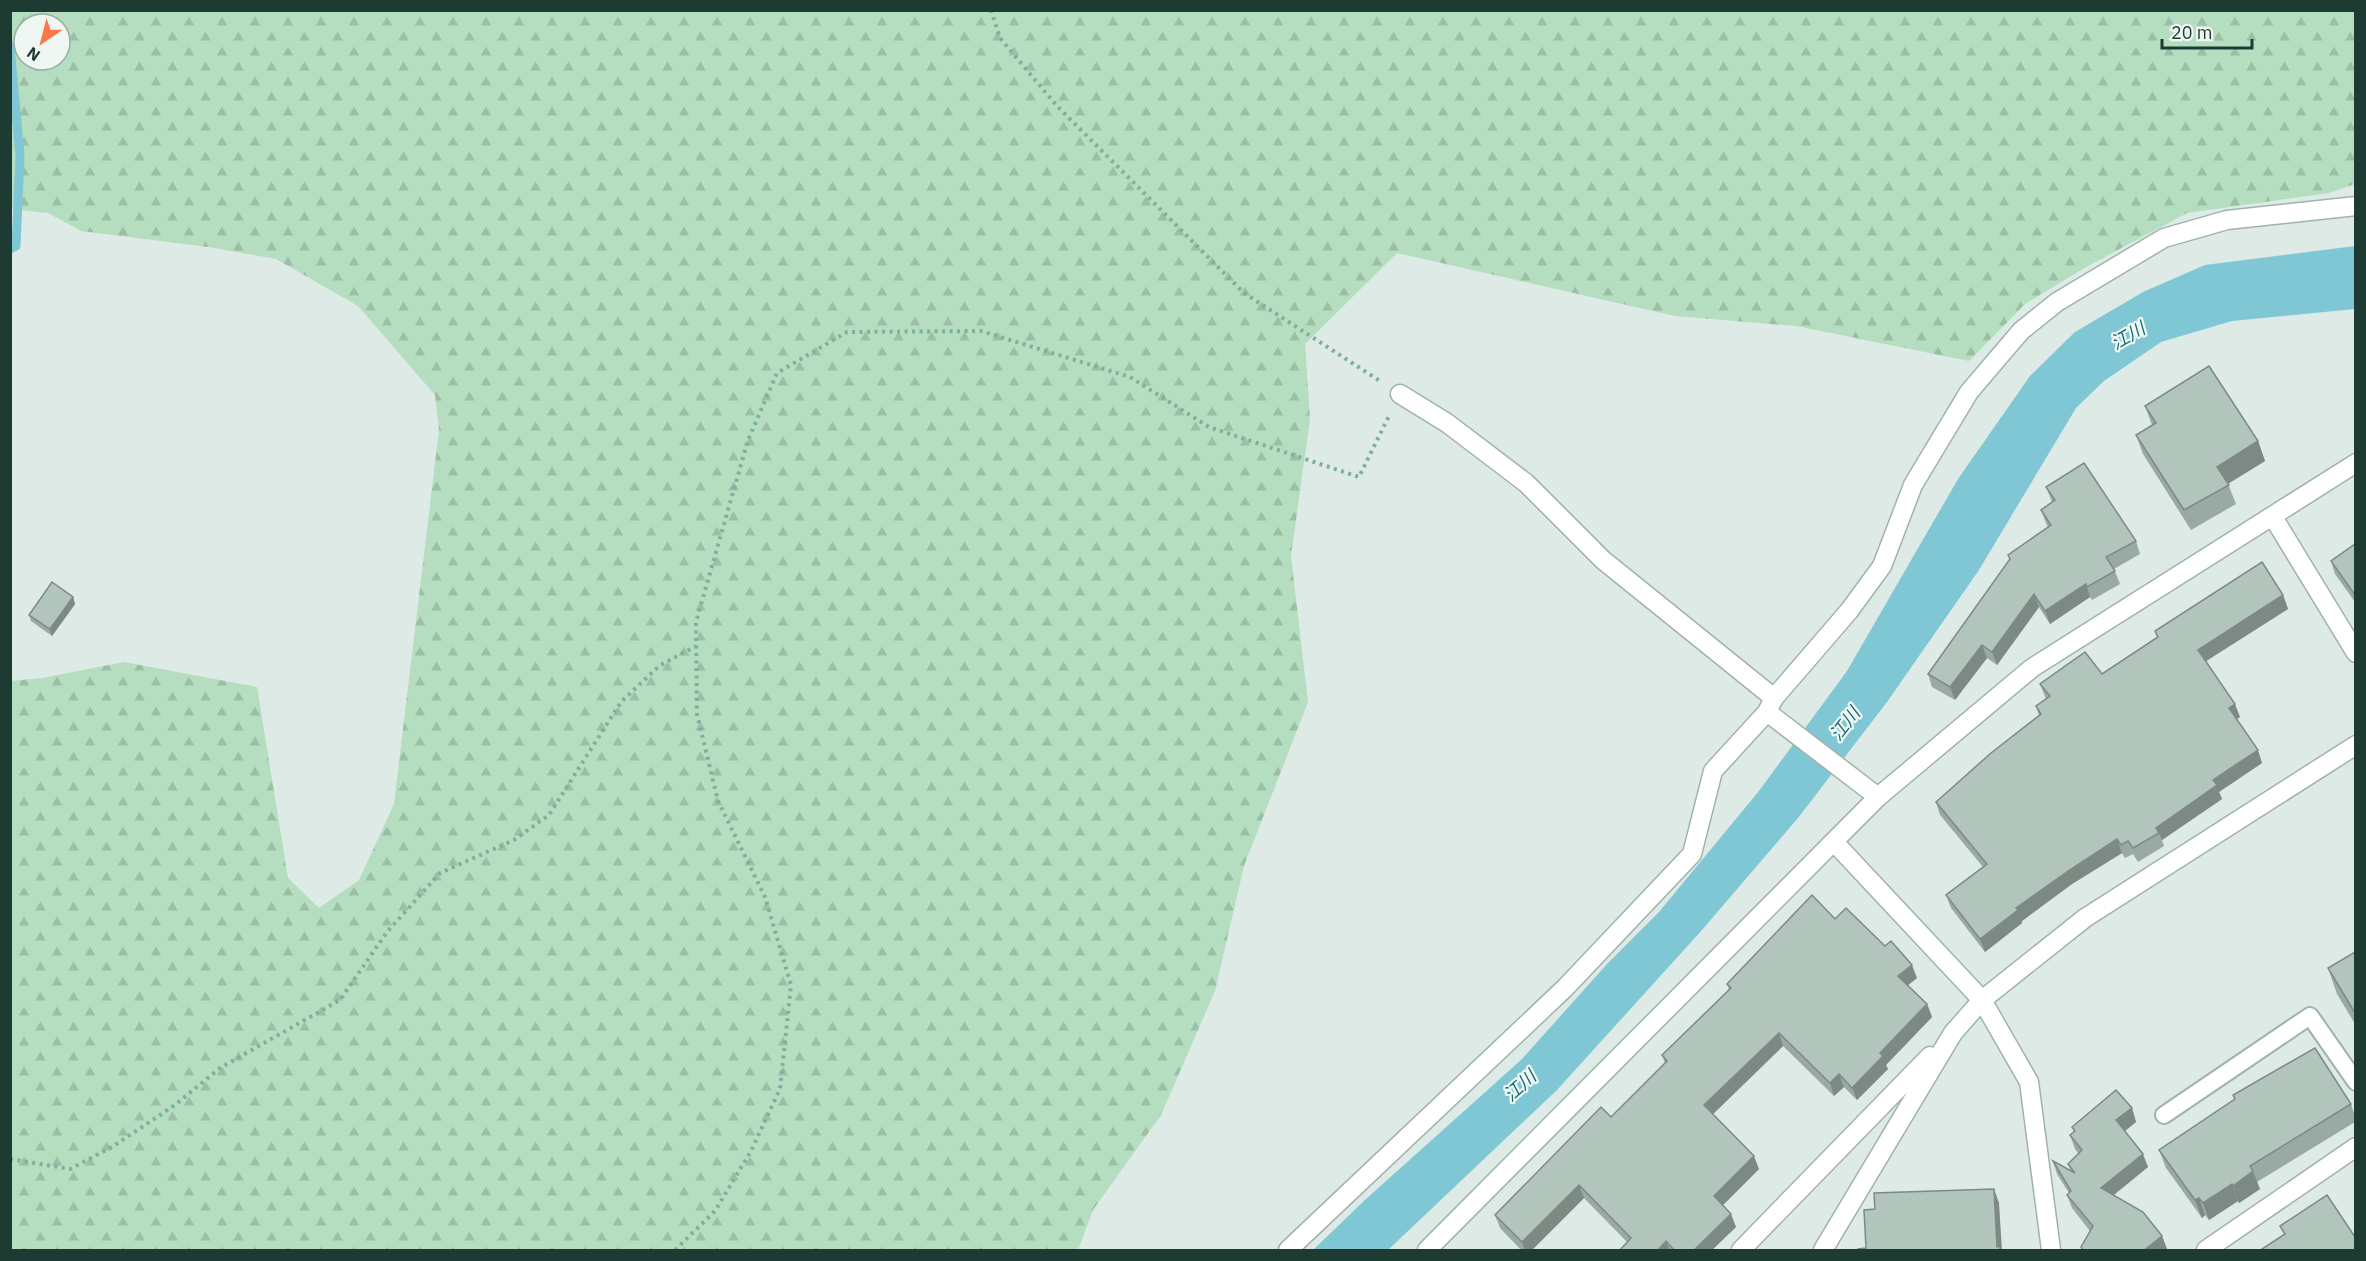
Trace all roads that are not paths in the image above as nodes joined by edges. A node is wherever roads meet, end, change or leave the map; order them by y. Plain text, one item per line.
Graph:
1 (2355, 206) edge
2 (1400, 394) road end
3 (2355, 463) edge
4 (2272, 517) junction
5 (2355, 653) edge
6 (1770, 705) junction
7 (2355, 745) edge
8 (1878, 797) junction
9 (1834, 842) junction
10 (1982, 1000) junction
11 (1953, 1033) junction
12 (2355, 1082) edge
13 (2164, 1115) dead end
14 (2355, 1147) edge
15 (1435, 1248) edge
16 (1288, 1251) edge
17 (1741, 1251) edge
18 (1823, 1251) edge
19 (2050, 1251) edge
20 (2206, 1251) edge

1 - 6 street
2 - 6 street
3 - 4 street
4 - 5 street
4 - 8 street
6 - 8 street
6 - 16 street
7 - 10 street
8 - 9 street
9 - 10 street
9 - 15 street
10 - 11 street
10 - 19 street
11 - 17 street
11 - 18 street
12 - 13 lane
14 - 20 street

